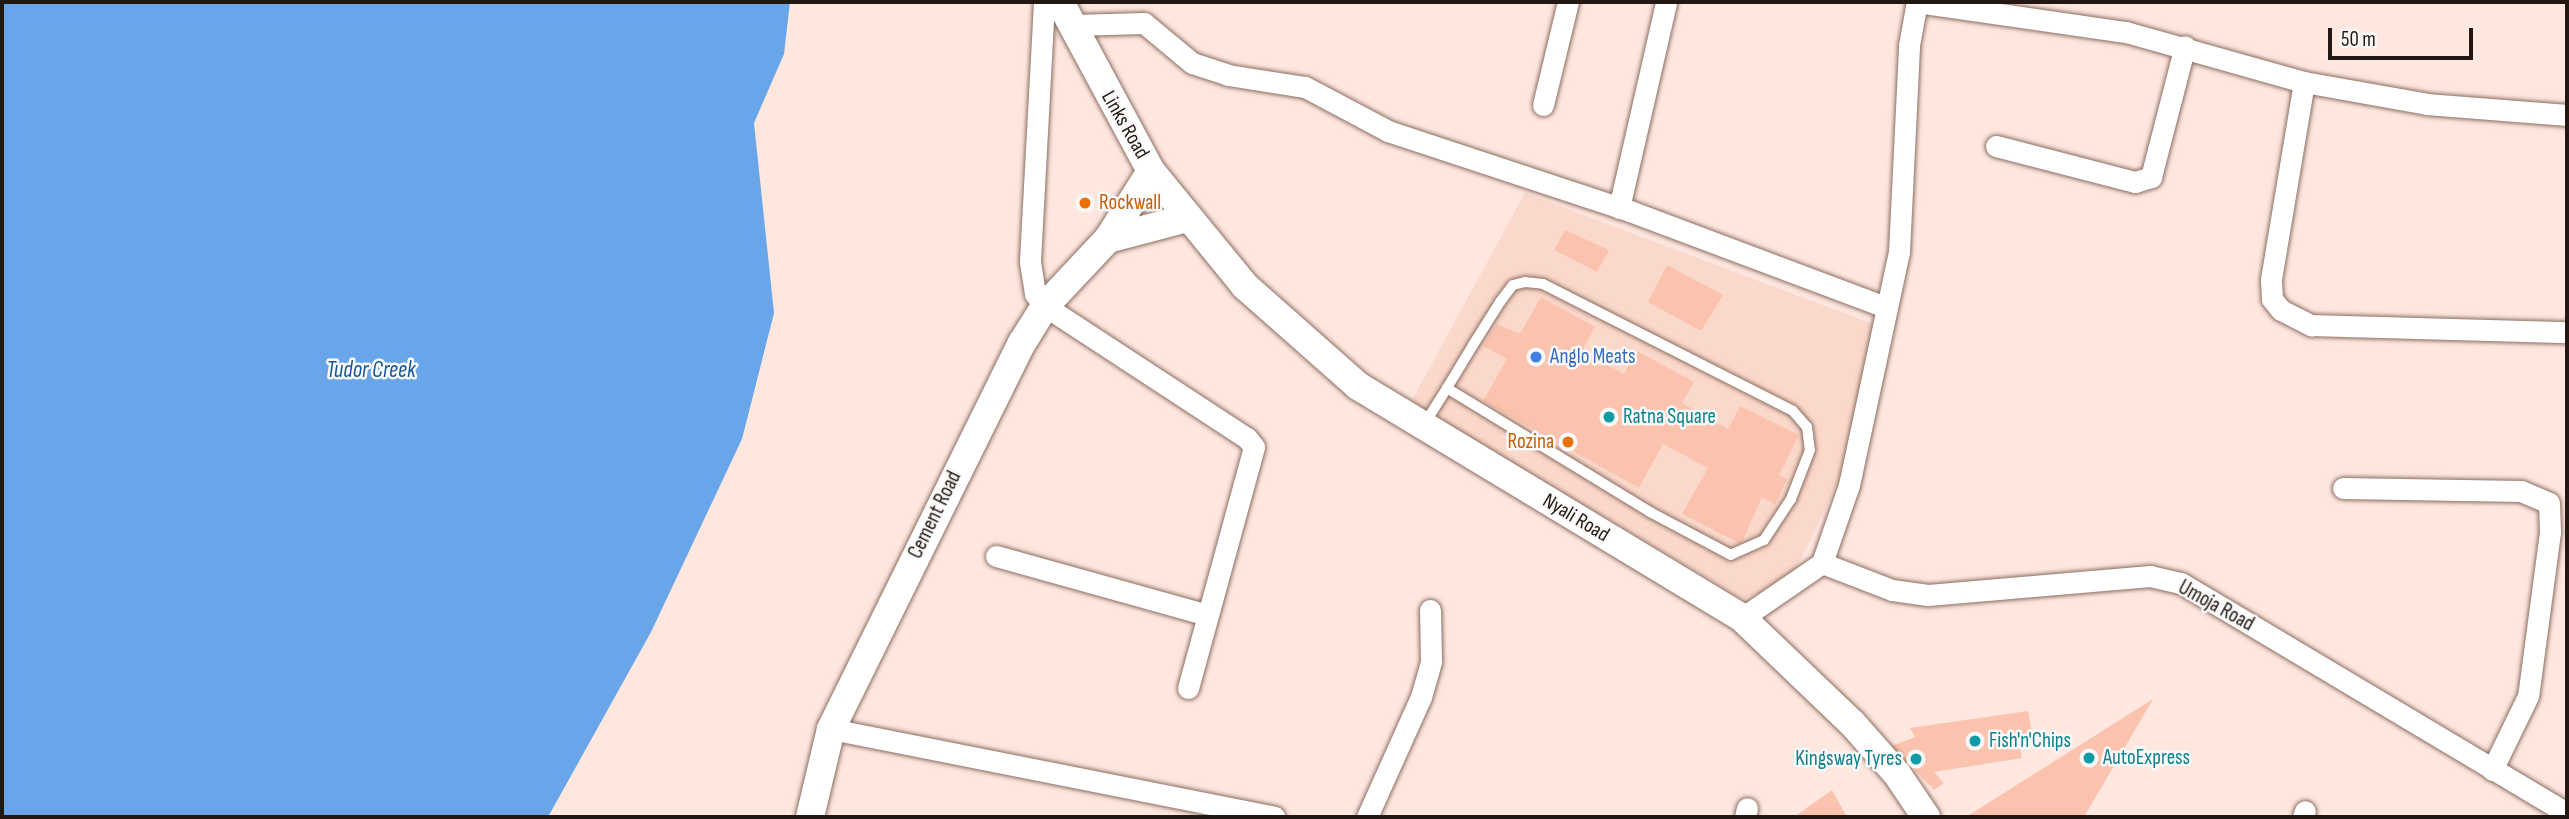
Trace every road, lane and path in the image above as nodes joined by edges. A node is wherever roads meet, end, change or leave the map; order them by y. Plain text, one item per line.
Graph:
1 (1044, 2) edge
2 (1568, 2) edge
3 (1666, 2) edge
4 (1917, 2) edge
5 (1066, 13) edge
6 (2185, 46) junction
7 (2304, 82) junction
8 (1543, 105) dead end
9 (2567, 115) edge
10 (1996, 146) dead end
11 (1151, 171) junction
12 (1619, 208) junction
13 (1187, 218) junction
14 (1108, 239) junction
15 (1205, 240) joint
16 (1045, 306) junction
17 (1886, 307) junction
18 (2567, 332) edge
19 (1447, 388) junction
20 (1424, 426) junction
21 (2343, 488) dead end
22 (996, 556) dead end
23 (1822, 563) junction
24 (1430, 610) dead end
25 (1207, 615) junction
26 (1742, 618) junction
27 (1188, 688) dead end
28 (831, 729) junction
29 (2492, 770) junction
30 (2567, 813) edge
31 (1260, 816) edge
32 (810, 817) edge
33 (1367, 817) edge
34 (1926, 817) edge

1 - 16 street
2 - 8 street
3 - 12 street
4 - 6 street
4 - 17 street
5 - 11 main road, Links Road
5 - 12 street
6 - 7 street
6 - 10 street
7 - 9 street
7 - 18 street
11 - 13 main road, Links Road
11 - 14 main road, Cement Road
12 - 17 street
13 - 14 main road
13 - 15 main road, Links Road
14 - 16 main road, Cement Road
15 - 20 main road, Nyali Road
16 - 25 street
16 - 28 main road, Cement Road
17 - 23 street
19 - 19 lane
19 - 20 lane
20 - 26 main road, Nyali Road
21 - 29 street
22 - 25 street
23 - 26 street
23 - 29 street, Umoja Road
24 - 33 street
25 - 27 street
26 - 34 main road, Nyali Road
28 - 31 street
28 - 32 main road, Cement Road
29 - 30 street, Umoja Road

